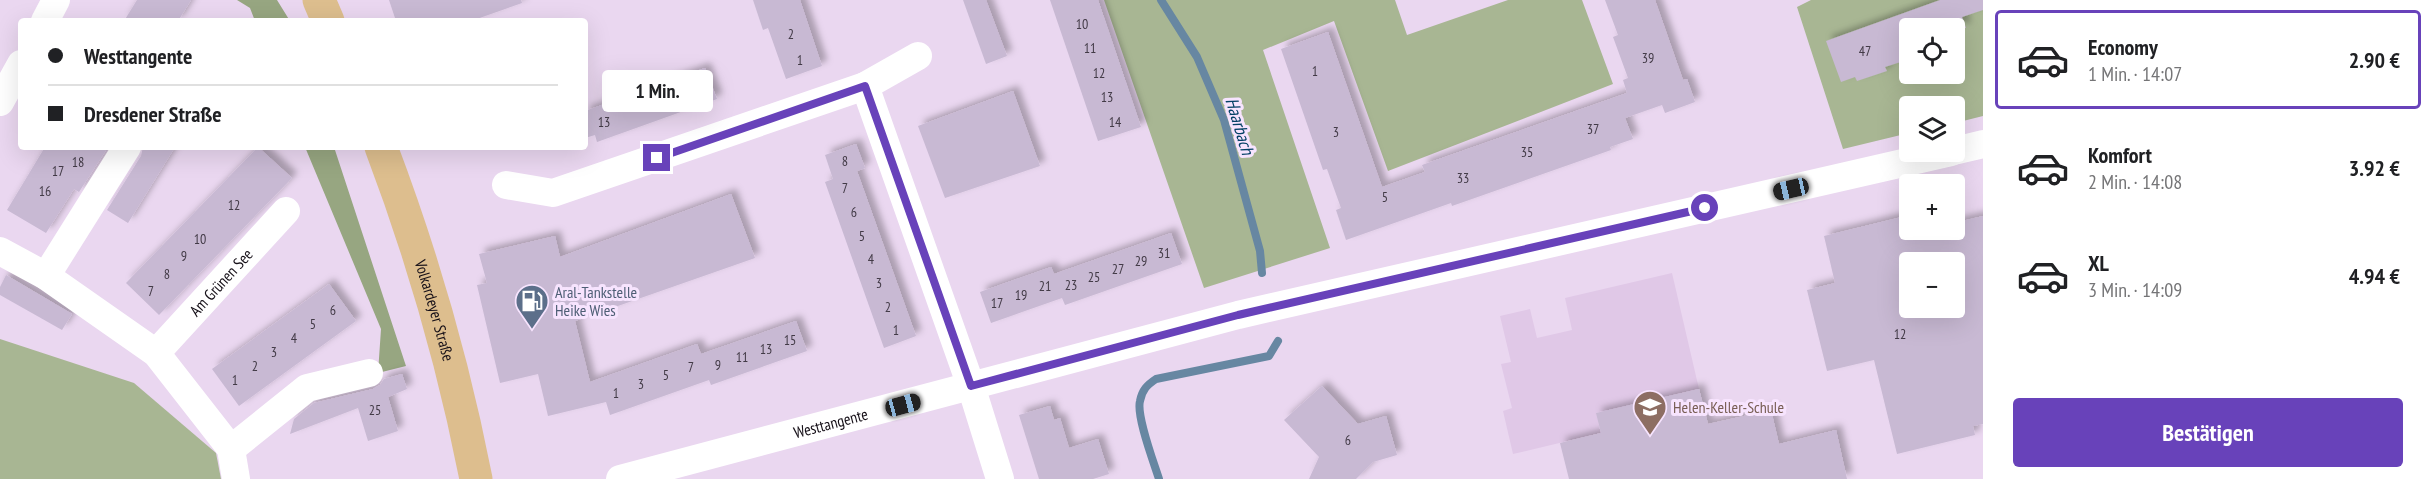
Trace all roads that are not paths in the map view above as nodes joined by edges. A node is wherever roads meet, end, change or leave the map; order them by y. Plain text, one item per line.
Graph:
1 (56, 0) edge
2 (319, 0) edge
3 (47, 18) edge
4 (327, 18) edge
5 (918, 56) dead end
6 (18, 69) edge
7 (865, 86) junction
8 (0, 102) edge
9 (1983, 144) edge
10 (1965, 148) edge
11 (125, 150) edge
12 (382, 150) edge
13 (1905, 162) edge
14 (506, 185) dead end
15 (286, 211) dead end
16 (0, 251) edge
17 (46, 276) junction
18 (156, 353) junction
19 (369, 373) dead end
20 (971, 386) junction
21 (231, 449) junction
22 (236, 479) edge
23 (476, 479) edge
24 (620, 479) edge
25 (1000, 479) edge

1 - 3 street
2 - 4 main road
5 - 7 street
6 - 8 street
7 - 14 street
7 - 20 street
9 - 10 street, Westtangente
11 - 17 street
12 - 23 main road, Volkardeyer Straße
13 - 20 street, Westtangente
15 - 18 street, Am Grünen See
16 - 17 street
17 - 18 street
18 - 21 street
19 - 21 street
20 - 24 street, Westtangente
20 - 25 street
21 - 22 street

